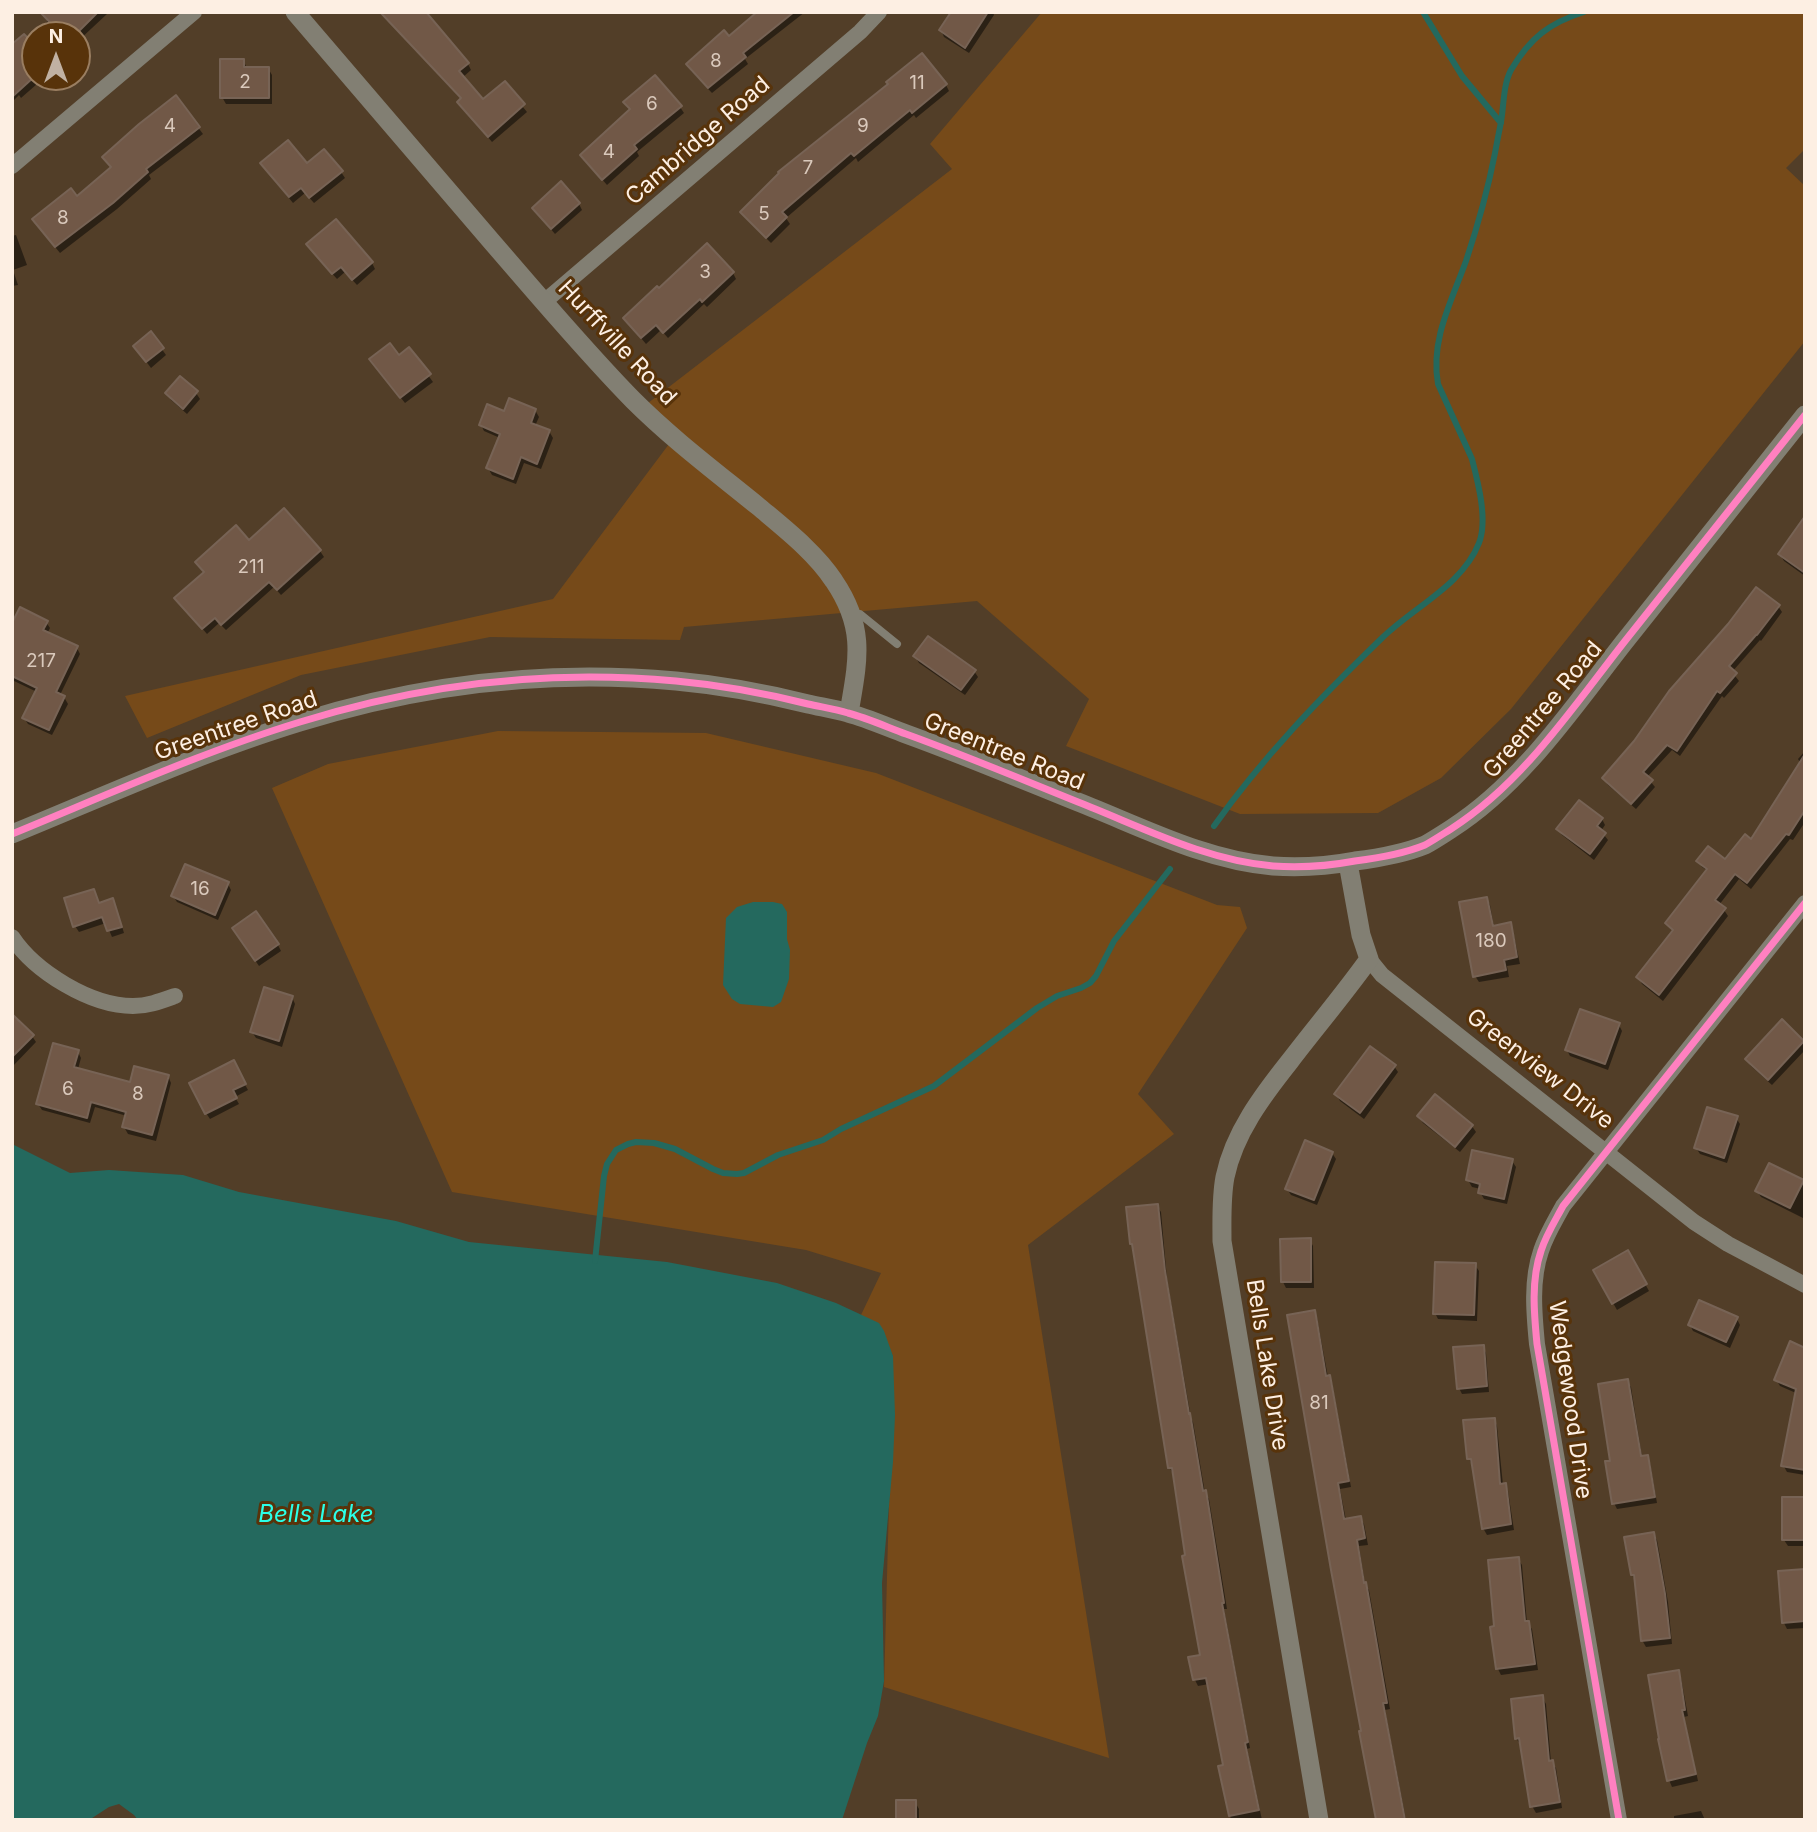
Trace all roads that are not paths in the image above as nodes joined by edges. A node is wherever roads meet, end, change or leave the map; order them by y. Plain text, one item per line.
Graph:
1 (194, 12) edge
2 (295, 12) edge
3 (879, 12) edge
4 (12, 166) edge
5 (544, 302) junction
6 (1805, 415) edge
7 (851, 614) junction
8 (897, 644) dead end
9 (849, 713) junction
10 (12, 834) edge
11 (1348, 863) junction
12 (1805, 903) edge
13 (12, 937) edge
14 (1369, 959) junction
15 (175, 996) dead end
16 (1606, 1152) junction
17 (1805, 1285) edge
18 (1318, 1820) edge
19 (1619, 1820) edge

1 - 4 street
2 - 5 street, Hurffville Road
3 - 5 street, Cambridge Road
5 - 7 street, Hurffville Road
6 - 11 street, Greentree Road
7 - 8 lane
7 - 9 street, Hurffville Road
9 - 10 street, Greentree Road
9 - 11 street, Greentree Road
11 - 14 street, Greenview Drive
12 - 16 street, Wedgewood Drive
13 - 15 street
14 - 16 street, Greenview Drive
14 - 18 street, Bells Lake Drive
16 - 17 street, Greenview Drive
16 - 19 street, Wedgewood Drive

